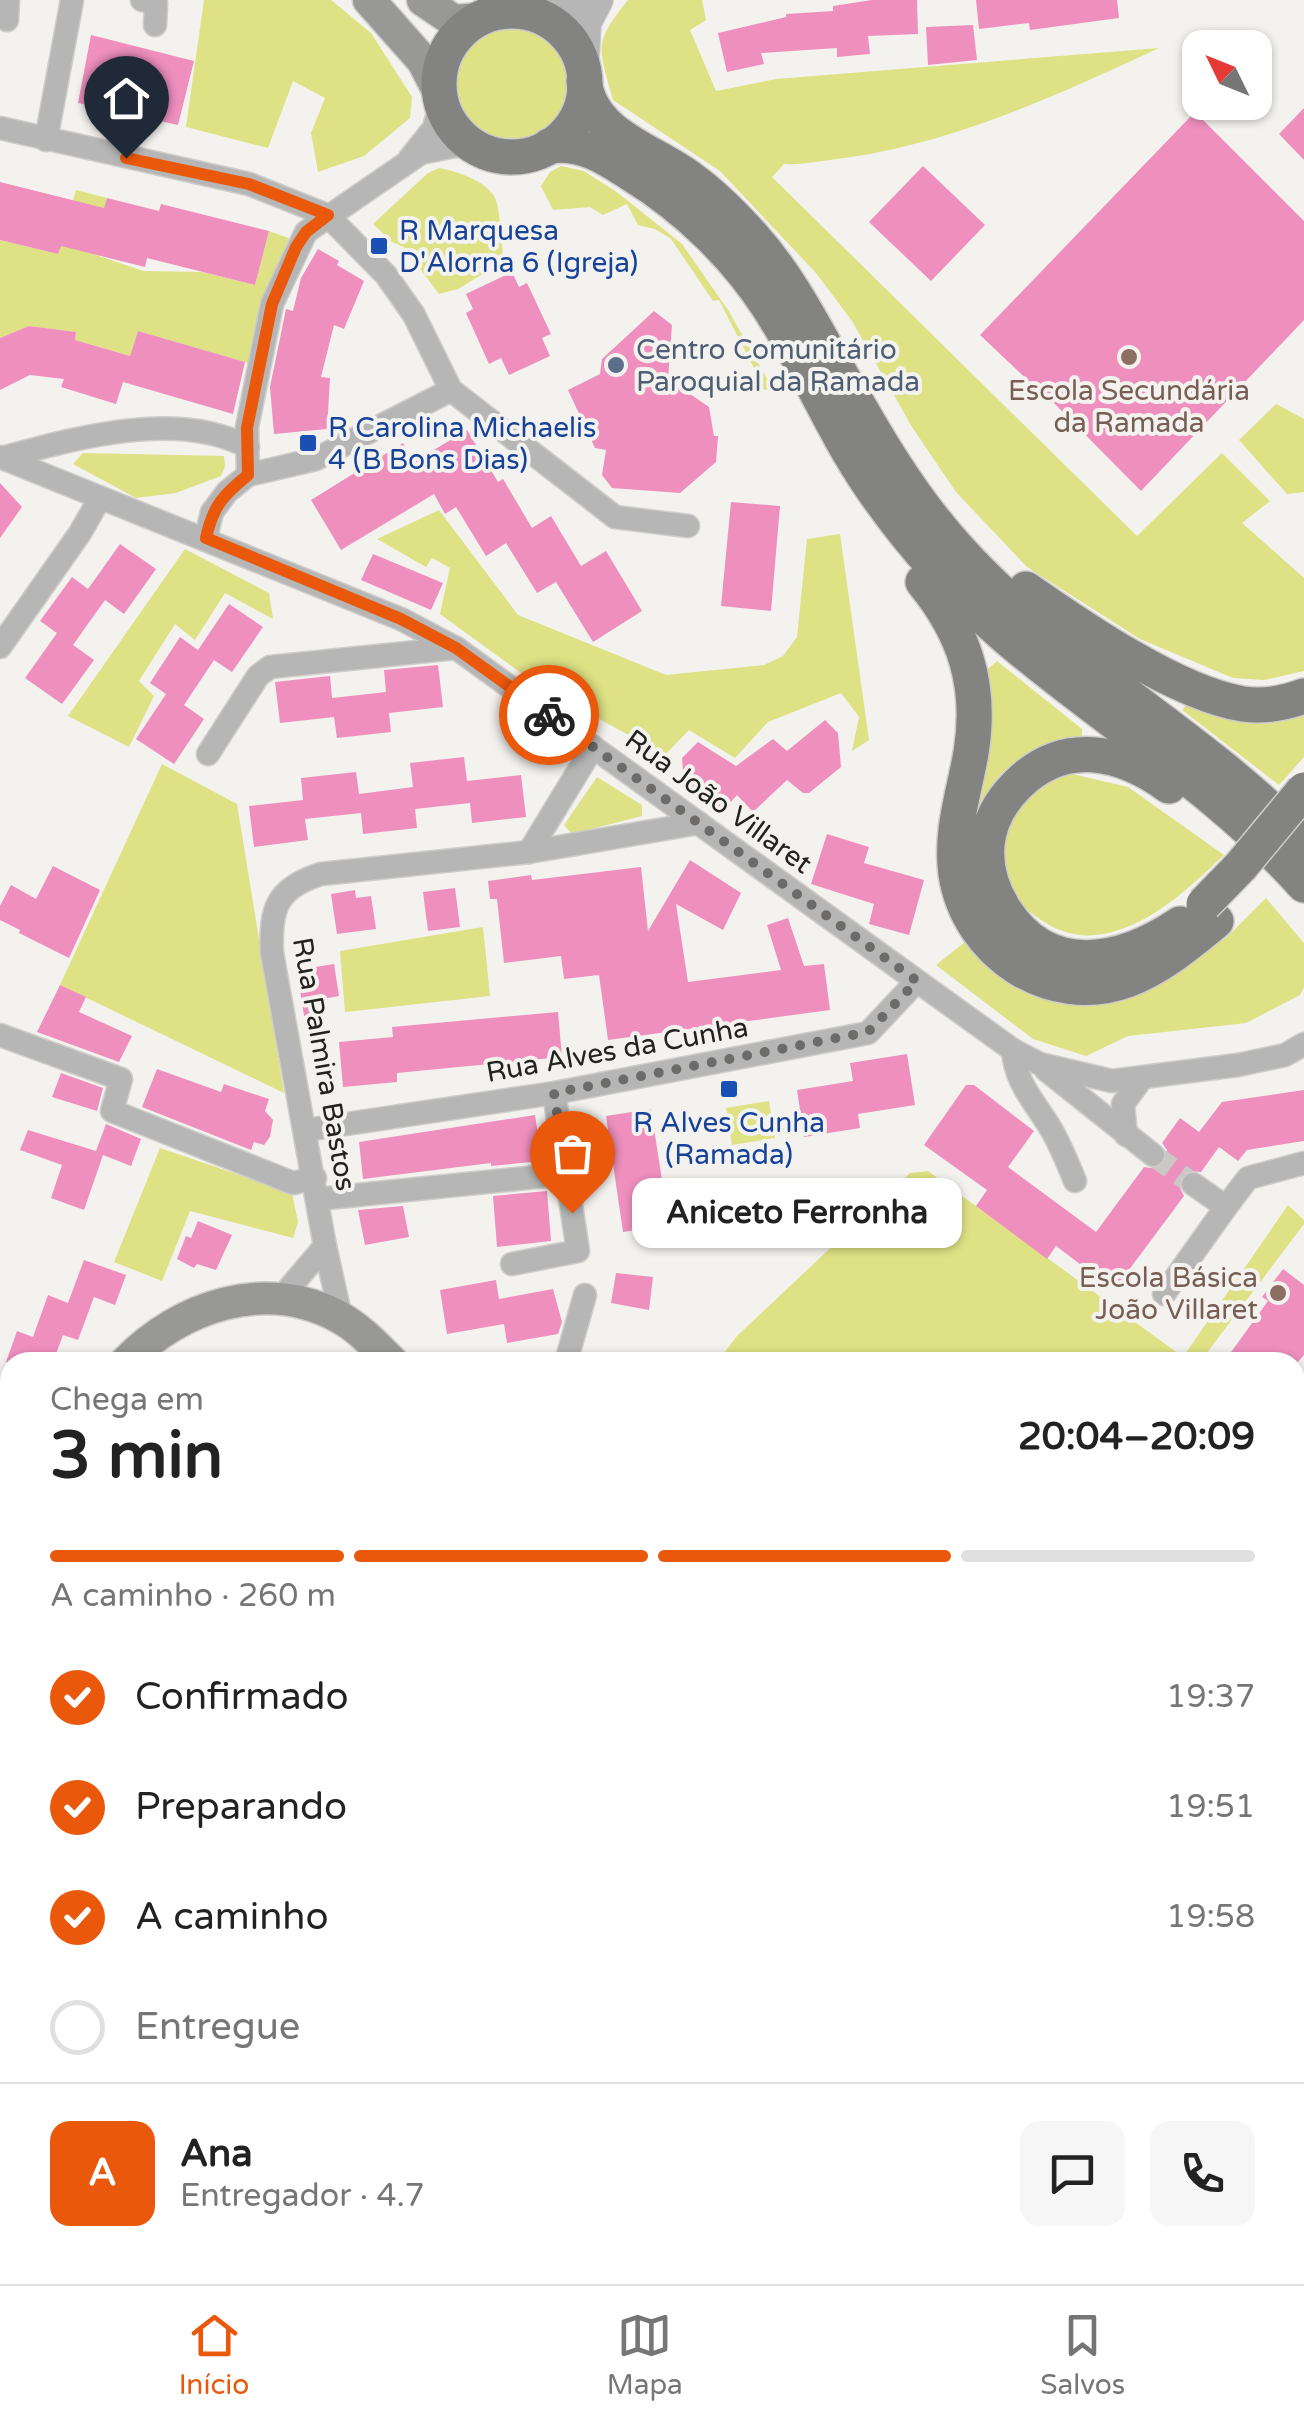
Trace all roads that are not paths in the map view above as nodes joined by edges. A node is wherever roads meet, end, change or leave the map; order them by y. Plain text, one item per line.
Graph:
1 (72, 0) edge
2 (142, 0) edge
3 (369, 0) edge
4 (422, 0) edge
5 (586, 0) edge
6 (599, 0) edge
7 (526, 12) junction
8 (478, 19) junction
9 (155, 25) dead end
10 (584, 77) junction
11 (440, 98) junction
12 (0, 128) edge
13 (46, 140) junction
14 (549, 146) junction
15 (477, 148) junction
16 (407, 160) junction
17 (328, 215) junction
18 (452, 390) junction
19 (248, 447) junction
20 (1, 458) edge
21 (248, 475) junction
22 (869, 484) junction
23 (100, 498) junction
24 (936, 524) junction
25 (688, 526) dead end
26 (206, 538) junction
27 (0, 647) edge
28 (456, 648) junction
29 (1304, 696) edge
30 (592, 747) junction
31 (208, 754) dead end
32 (1304, 790) edge
33 (700, 823) junction
34 (1304, 826) edge
35 (1259, 838) junction
36 (1304, 842) edge
37 (529, 852) junction
38 (1304, 885) edge
39 (1210, 912) junction
40 (917, 981) junction
41 (0, 1035) edge
42 (1304, 1044) edge
43 (1014, 1050) junction
44 (1304, 1062) edge
45 (1040, 1064) junction
46 (1238, 1065) junction
47 (1142, 1078) junction
48 (554, 1093) junction
49 (306, 1130) junction
50 (1126, 1135) junction
51 (1153, 1156) tunnel mouth
52 (1304, 1162) edge
53 (566, 1174) junction
54 (1075, 1181) dead end
55 (1193, 1184) tunnel mouth
56 (317, 1188) junction
57 (1226, 1208) junction
58 (325, 1246) junction
59 (512, 1264) dead end
60 (1164, 1294) dead end
61 (586, 1296) dead end
62 (280, 1299) junction
63 (341, 1318) junction
64 (137, 1352) edge
65 (380, 1352) edge
66 (569, 1352) edge

1 - 13 street
2 - 9 street
3 - 11 main road
4 - 8 main road
5 - 7 street
6 - 10 street
7 - 8 main road
7 - 10 main road
8 - 11 main road
10 - 14 main road
10 - 24 main road
11 - 15 main road
11 - 16 street
12 - 13 street
13 - 17 street
14 - 15 main road
14 - 22 main road
15 - 16 street
16 - 17 street
17 - 18 street
17 - 19 street
18 - 21 street
18 - 25 street
19 - 20 street, Rua João Villaret
19 - 21 street
20 - 23 street, Rua João Villaret
21 - 26 street
22 - 35 main road
22 - 39 main road
23 - 26 street, Rua João Villaret
23 - 27 street
24 - 29 main road
24 - 36 main road
26 - 28 street, Rua João Villaret
28 - 30 street, Rua João Villaret
28 - 31 street
30 - 33 street, Rua João Villaret
30 - 37 street
32 - 39 main road, bridge
33 - 37 street, Rua Palmira Bastos
33 - 40 street, Rua João Villaret
34 - 39 main road
35 - 38 main road
35 - 39 main road
37 - 49 street, Rua Palmira Bastos
40 - 43 street, Rua João Villaret
40 - 48 street, Rua Alves da Cunha
41 - 56 street
42 - 46 street, Rua João Villaret
43 - 45 street, Rua João Villaret
43 - 54 street
44 - 46 street, Rua João Villaret
45 - 47 street, Rua João Villaret
45 - 50 street
46 - 47 street, Rua João Villaret
47 - 50 street
48 - 49 street, Rua Alves da Cunha
48 - 53 street
49 - 56 street, Rua Palmira Bastos
50 - 51 street
52 - 57 street
53 - 56 street
53 - 59 street
55 - 57 street
56 - 58 street, Rua Palmira Bastos
57 - 60 street
58 - 62 street
58 - 63 street, Rua Palmira Bastos
61 - 66 street
62 - 63 main road
62 - 64 main road
63 - 65 main road

